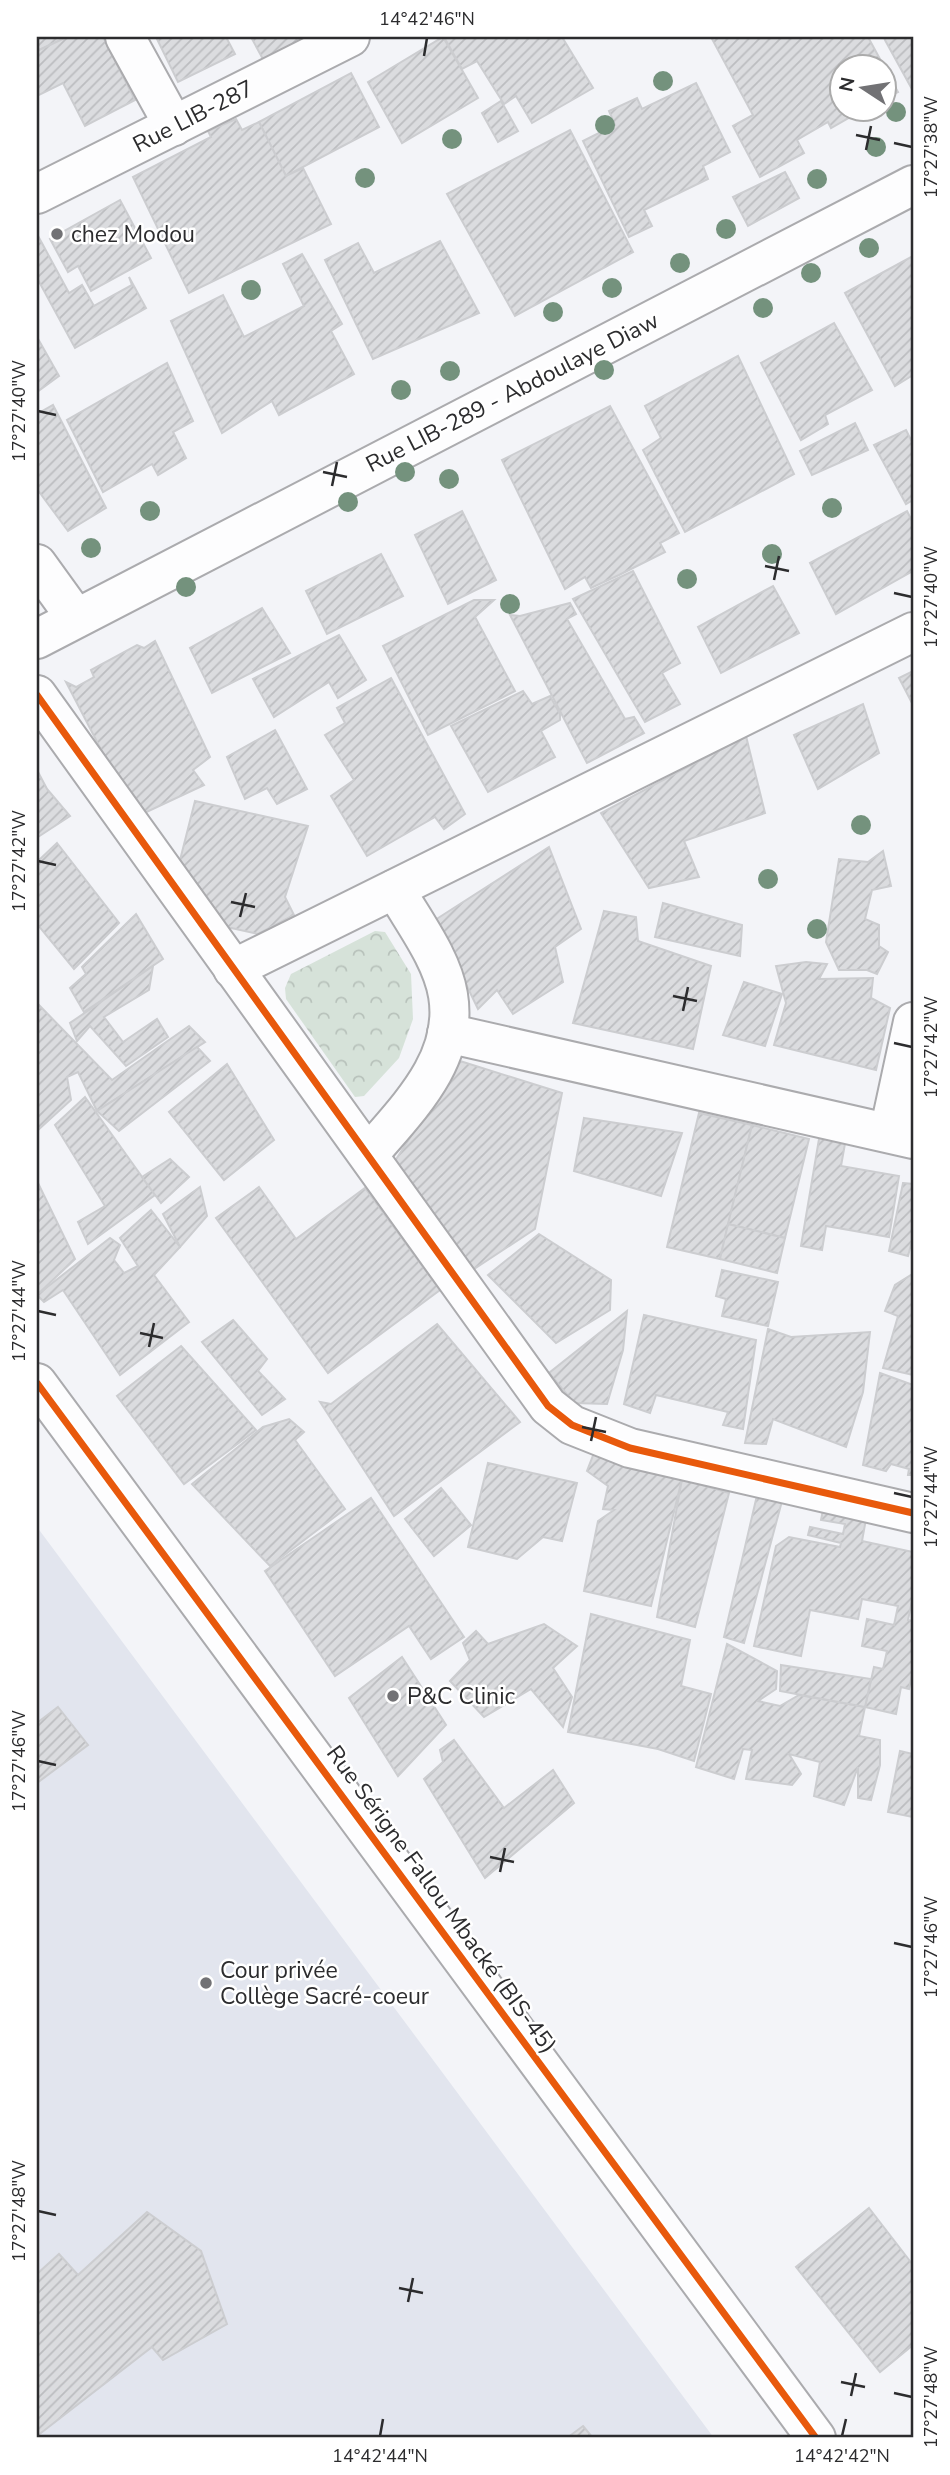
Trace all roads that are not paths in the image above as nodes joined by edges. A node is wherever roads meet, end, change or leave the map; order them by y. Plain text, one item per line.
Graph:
1 (125, 37) edge
2 (350, 37) edge
3 (174, 126) junction
4 (913, 185) edge
5 (37, 194) edge
6 (37, 564) edge
7 (76, 618) junction
8 (913, 632) edge
9 (37, 639) edge
10 (37, 695) edge
11 (395, 889) junction
12 (233, 969) junction
13 (913, 1022) edge
14 (447, 1033) junction
15 (901, 1136) edge
16 (369, 1154) junction
17 (37, 1383) edge
18 (913, 1513) edge
19 (816, 2438) edge

1 - 3 street
2 - 3 street, Rue LIB-287
3 - 5 street, Rue LIB-287
4 - 7 street, Rue LIB-289 - Abdoulaye Diaw
6 - 7 street
7 - 9 street, Rue LIB-289 - Abdoulaye Diaw
8 - 11 street
10 - 12 street
11 - 12 street
11 - 14 street
12 - 16 street
13 - 15 street
14 - 15 street
14 - 16 street
16 - 18 street
17 - 19 street, Rue Sérigne Fallou Mbacké (BIS-45)

